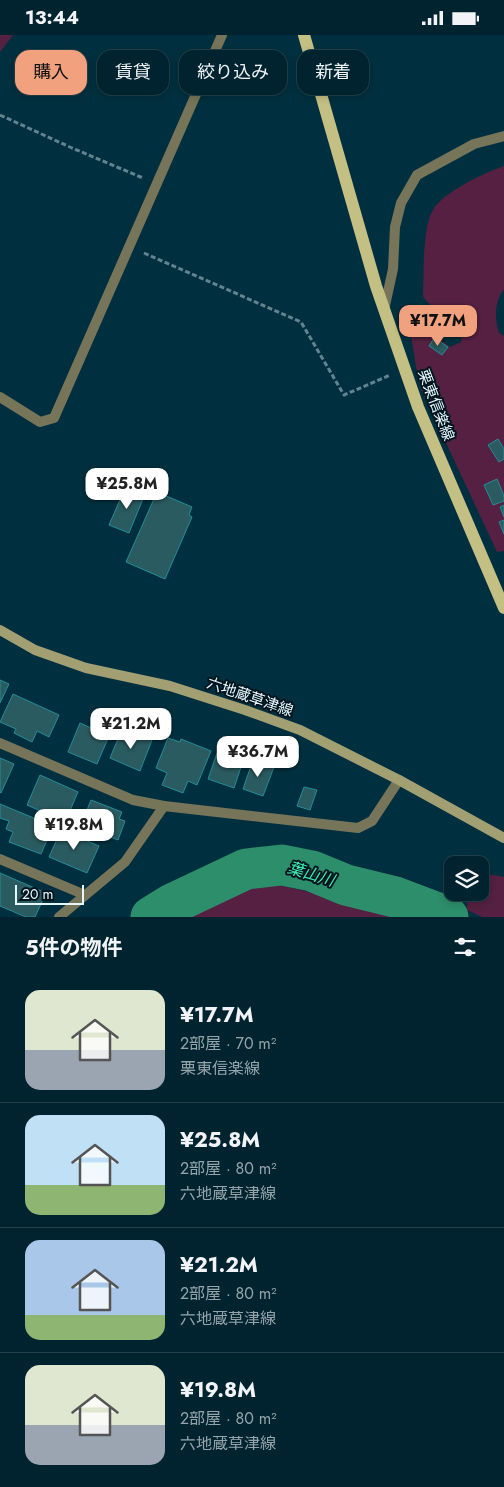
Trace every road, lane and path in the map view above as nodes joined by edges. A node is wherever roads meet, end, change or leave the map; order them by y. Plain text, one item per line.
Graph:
1 (222, 35) edge
2 (304, 35) edge
3 (0, 115) edge
4 (504, 136) edge
5 (158, 182) junction
6 (128, 247) junction
7 (384, 310) junction
8 (404, 369) junction
9 (0, 397) edge
10 (504, 608) edge
11 (0, 630) edge
12 (0, 743) edge
13 (399, 780) junction
14 (164, 806) junction
15 (504, 838) edge
16 (0, 859) edge
17 (85, 895) junction
18 (59, 917) edge

1 - 5 street
2 - 7 main road, 栗東信楽線
3 - 5 path
4 - 7 street
5 - 6 street
6 - 8 path
6 - 9 street
7 - 8 main road, 栗東信楽線
8 - 10 main road, 栗東信楽線
11 - 13 main road, 六地蔵草津線
12 - 14 street
13 - 14 street
13 - 15 main road, 六地蔵草津線
14 - 17 street
16 - 17 street
17 - 18 street

